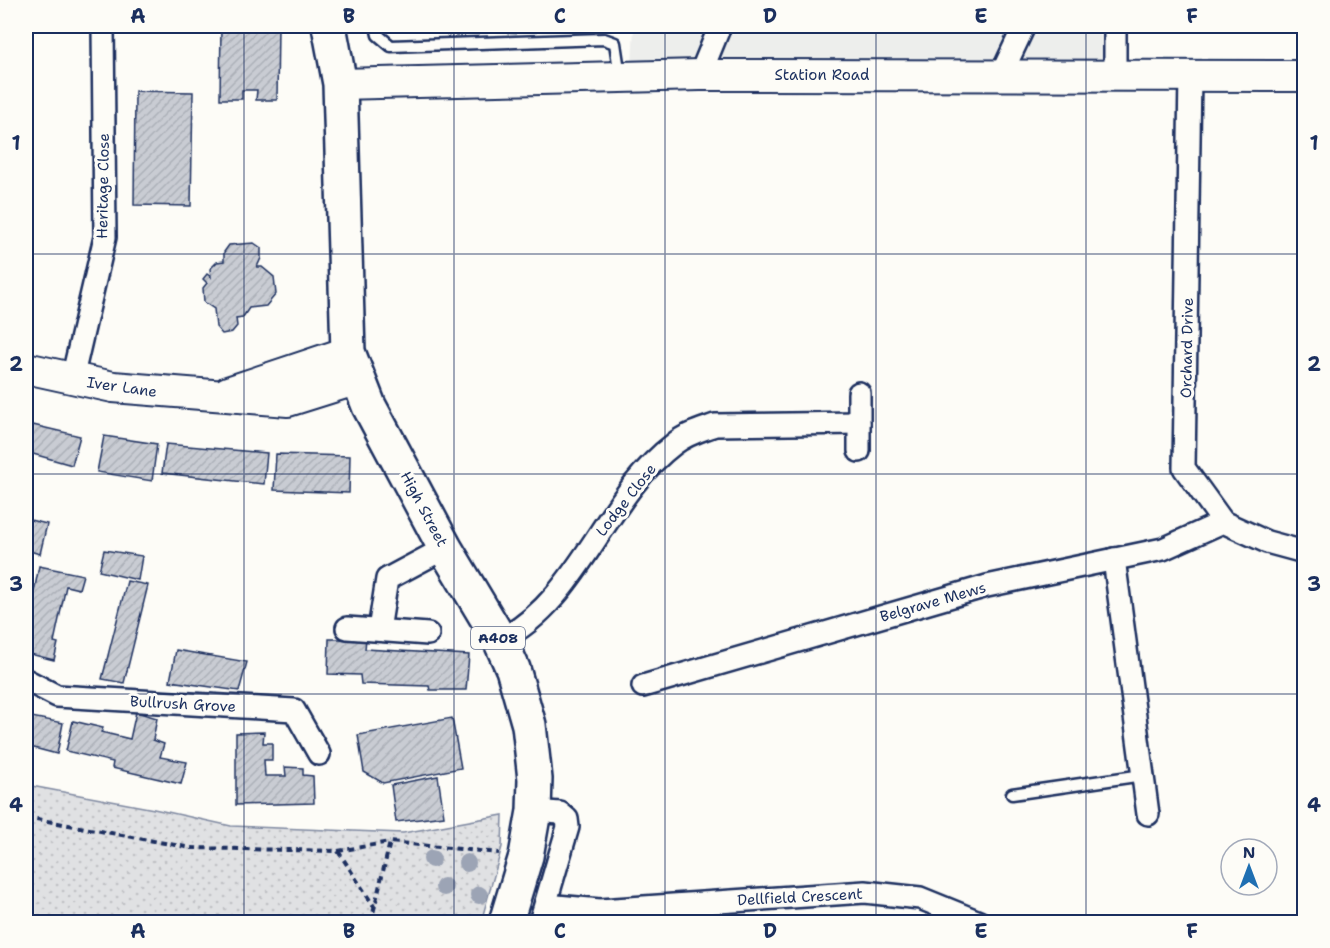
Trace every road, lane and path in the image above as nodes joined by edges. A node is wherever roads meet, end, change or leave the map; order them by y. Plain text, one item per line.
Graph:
1 (103, 26) edge
2 (329, 26) edge
3 (376, 26) edge
4 (720, 26) edge
5 (1024, 26) edge
6 (1115, 26) edge
7 (1115, 74) junction
8 (700, 75) junction
9 (1001, 75) junction
10 (1190, 75) junction
11 (1305, 76) edge
12 (620, 77) junction
13 (340, 84) junction
14 (353, 366) junction
15 (26, 370) edge
16 (72, 379) junction
17 (859, 393) dead end
18 (859, 423) junction
19 (859, 451) dead end
20 (1223, 522) junction
21 (445, 548) junction
22 (1305, 552) edge
23 (1114, 559) junction
24 (347, 628) dead end
25 (379, 630) junction
26 (428, 633) dead end
27 (500, 640) junction
28 (26, 680) edge
29 (644, 686) dead end
30 (319, 754) dead end
31 (1143, 775) junction
32 (1012, 794) dead end
33 (534, 811) junction
34 (1148, 814) dead end
35 (26, 817) edge
36 (390, 842) junction
37 (338, 851) junction
38 (526, 856) junction
39 (375, 908) junction
40 (543, 914) edge
41 (371, 922) edge
42 (506, 922) edge
43 (979, 922) edge

1 - 16 street, Heritage Close
2 - 13 main road, A408
3 - 12 lane
4 - 8 street
5 - 9 street
6 - 7 street
7 - 9 street, Station Road
7 - 10 street, Station Road
8 - 9 street, Station Road
8 - 12 street, Station Road
10 - 11 street, Station Road
10 - 20 street, Orchard Drive
12 - 13 street, Station Road
13 - 14 main road, High Street / A408
14 - 16 street, Iver Lane
14 - 21 main road, High Street / A408
15 - 16 street, Iver Lane
17 - 18 street
18 - 19 street
18 - 27 street, Lodge Close
20 - 22 street, Orchard Drive
20 - 23 street, Belgrave Mews
21 - 25 street
21 - 27 main road, High Street / A408
23 - 29 street, Belgrave Mews
23 - 31 street
24 - 25 street
25 - 26 street
27 - 33 main road, High Street / A408
28 - 30 street, Bullrush Grove
31 - 32 lane
31 - 34 street
33 - 38 main road, High Street / A408
33 - 40 street
35 - 37 path
36 - 37 path
36 - 38 path
36 - 39 path
37 - 39 path
38 - 42 main road, High Street / A408
39 - 41 path
40 - 43 street, Dellfield Crescent

